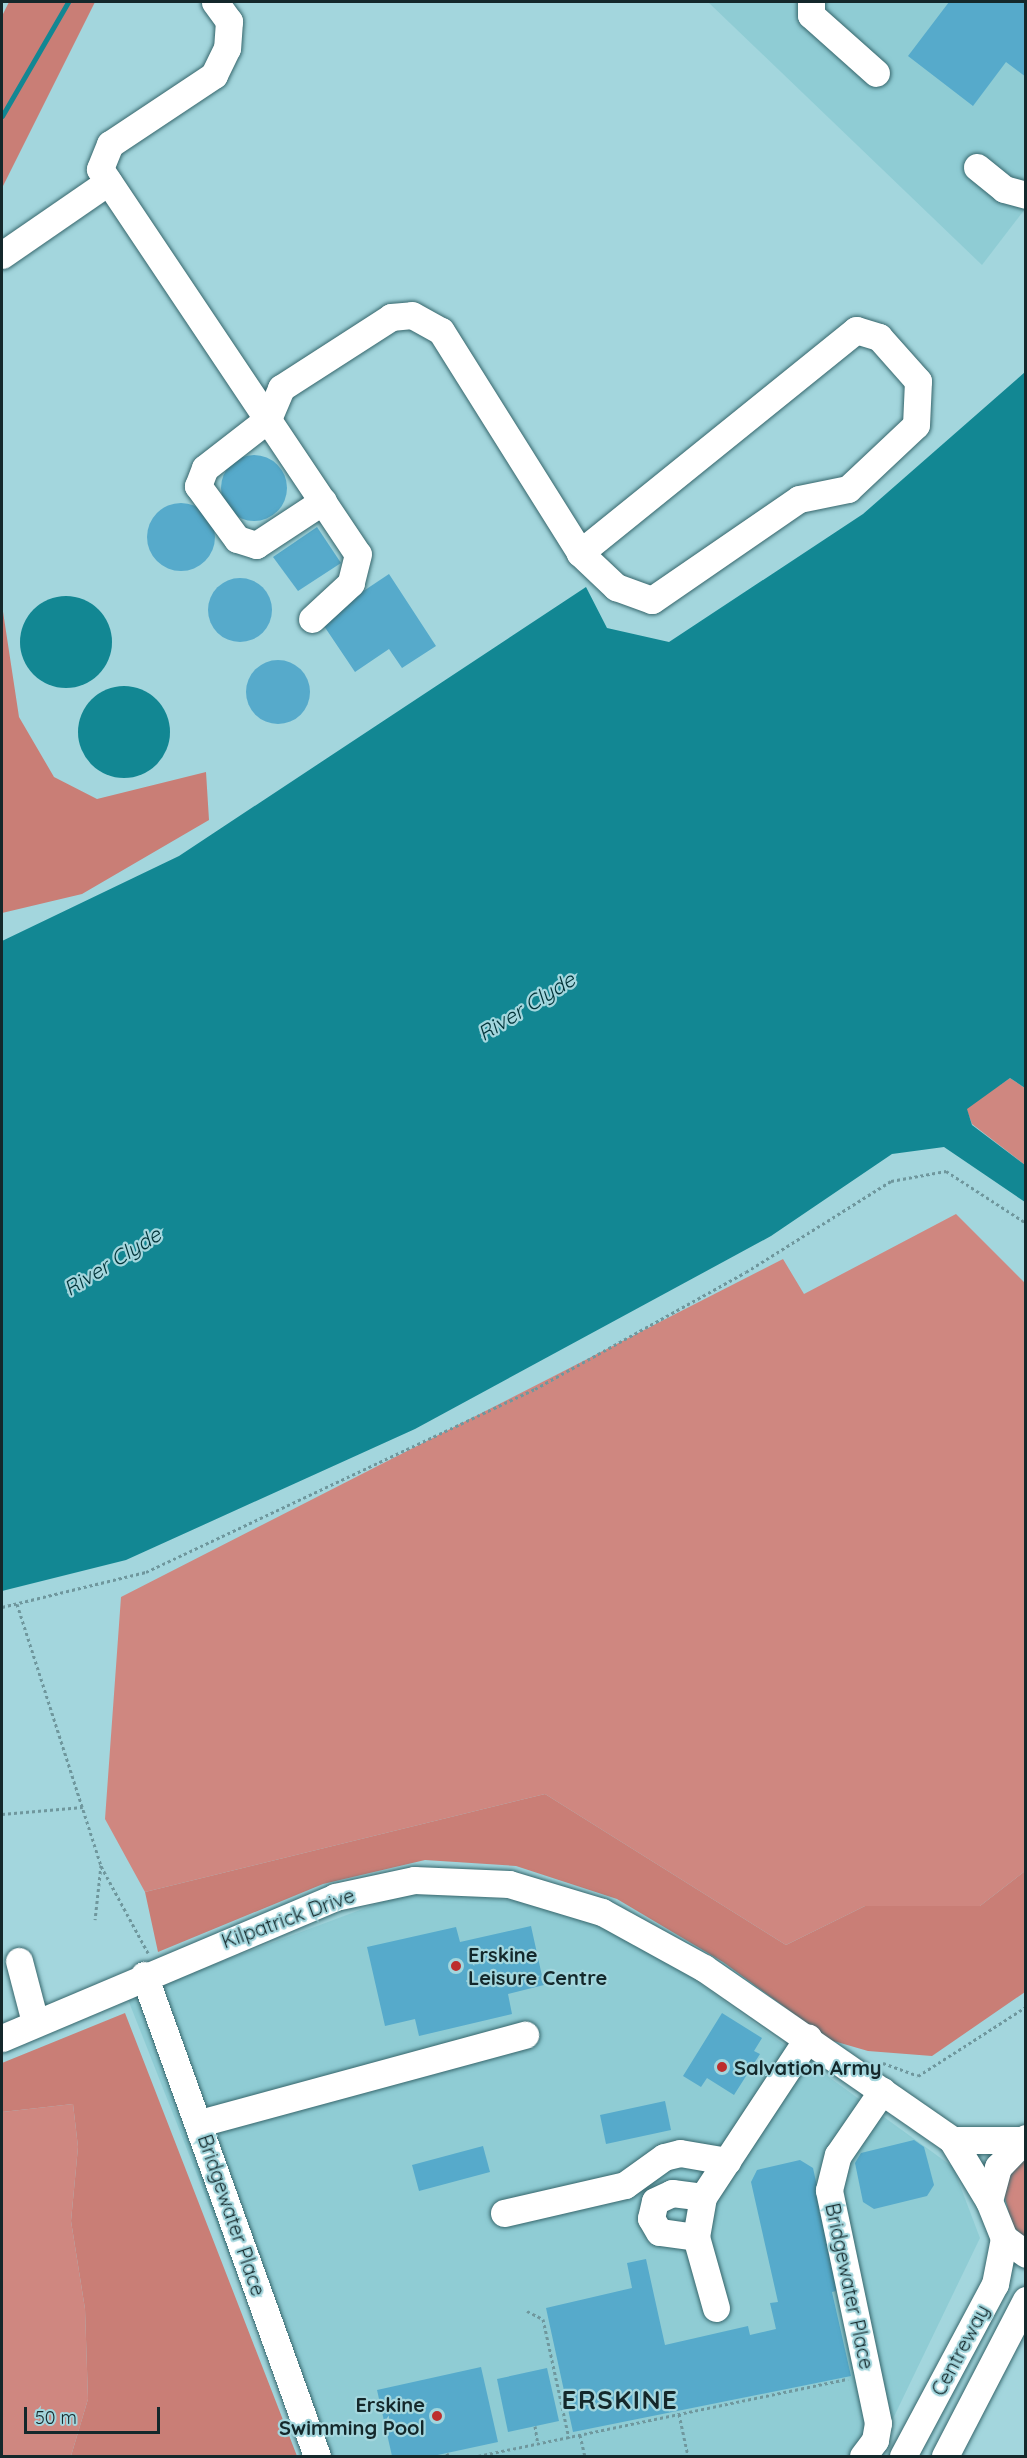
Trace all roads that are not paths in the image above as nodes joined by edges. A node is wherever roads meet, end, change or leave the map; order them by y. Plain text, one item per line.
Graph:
1 (215, 2) edge
2 (811, 2) edge
3 (876, 73) dead end
4 (977, 167) dead end
5 (108, 182) junction
6 (1026, 195) edge
7 (2, 255) edge
8 (268, 419) junction
9 (323, 501) junction
10 (580, 553) junction
11 (312, 619) dead end
12 (19, 1961) dead end
13 (150, 1973) junction
14 (35, 2022) junction
15 (525, 2035) dead end
16 (2, 2038) edge
17 (808, 2038) junction
18 (882, 2091) junction
19 (200, 2123) junction
20 (1022, 2139) edge
21 (952, 2140) junction
22 (727, 2161) junction
23 (703, 2197) junction
24 (989, 2201) junction
25 (504, 2214) dead end
26 (696, 2237) junction
27 (1015, 2246) edge
28 (1026, 2300) edge
29 (716, 2308) dead end
30 (317, 2457) edge
31 (863, 2457) edge
32 (903, 2457) edge
33 (945, 2457) edge

1 - 5 street
2 - 3 street
4 - 6 street
5 - 7 street
5 - 8 street
8 - 9 street
8 - 9 street
8 - 10 street
9 - 11 street
10 - 10 street
12 - 14 street
13 - 14 street, Kilpatrick Drive
13 - 17 street, Kilpatrick Drive
13 - 19 street, Bridgewater Place
14 - 16 street, Kilpatrick Drive
15 - 19 street
17 - 18 street, Kilpatrick Drive
17 - 22 street
18 - 21 street, Kilpatrick Drive
18 - 31 street, Bridgewater Place
19 - 30 street, Bridgewater Place
20 - 21 street
20 - 24 street
21 - 24 street, Kilpatrick Drive
22 - 23 street
22 - 25 street
23 - 26 street
23 - 26 street
24 - 27 street, Kilpatrick Drive
26 - 29 street
27 - 32 street, Centreway
28 - 33 street, Centreway

